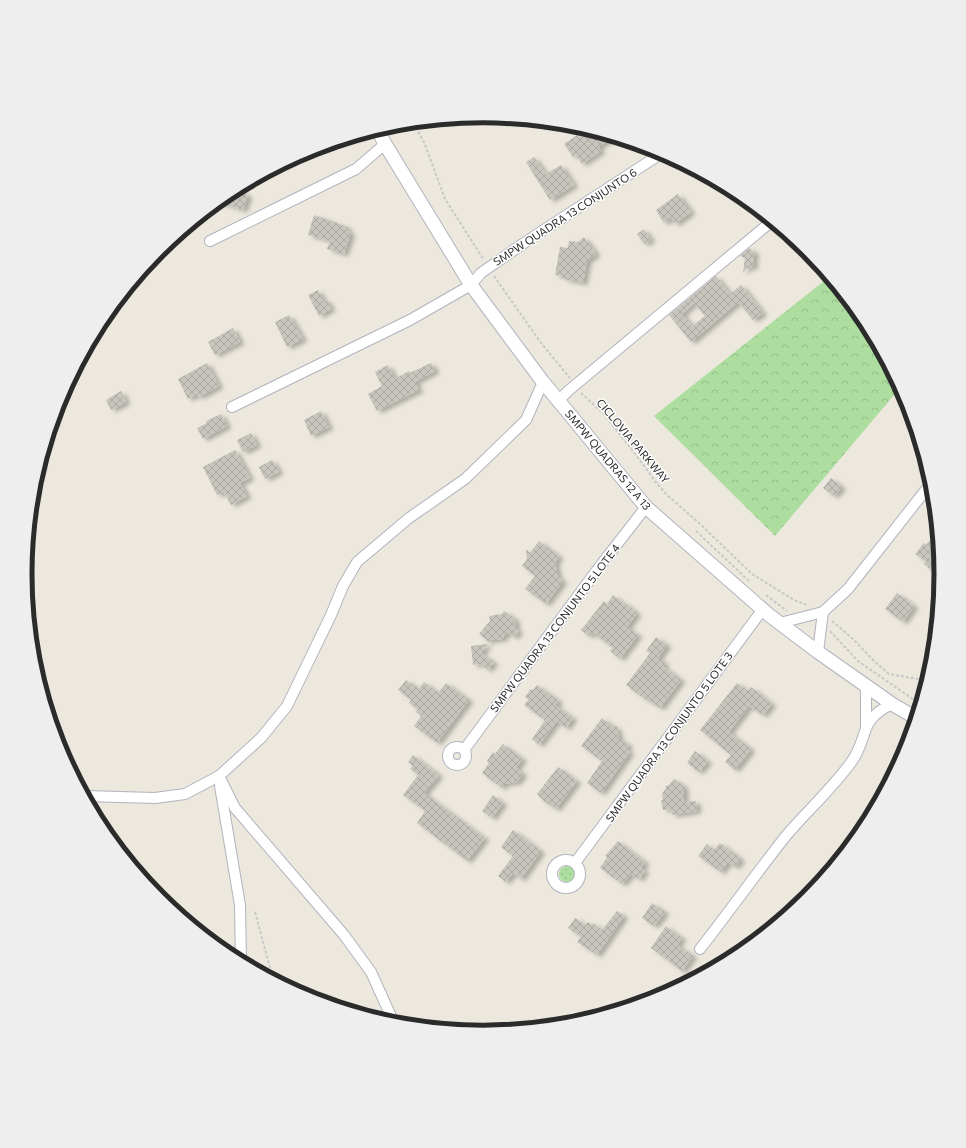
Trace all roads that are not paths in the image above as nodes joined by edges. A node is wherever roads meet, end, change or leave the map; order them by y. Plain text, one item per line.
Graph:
1 (380, 135) edge
2 (385, 144) junction
3 (656, 157) edge
4 (768, 224) edge
5 (210, 241) dead end
6 (471, 285) junction
7 (543, 382) junction
8 (558, 400) junction
9 (232, 408) dead end
10 (926, 490) edge
11 (646, 507) junction
12 (763, 609) junction
13 (823, 612) junction
14 (780, 623) junction
15 (818, 652) junction
16 (866, 685) junction
17 (892, 704) junction
18 (911, 715) edge
19 (866, 727) junction
20 (464, 750) dead end
21 (219, 776) junction
22 (91, 796) edge
23 (575, 863) dead end
24 (700, 949) dead end
25 (241, 955) edge
26 (390, 1015) edge

1 - 2 street, SMPW QUADRAS 12 A 13
2 - 5 street
2 - 6 street, SMPW QUADRAS 12 A 13
3 - 6 street, SMPW QUADRA 13 CONJUNTO 6
4 - 8 street
6 - 7 street, SMPW QUADRAS 12 A 13
6 - 9 street, SMPW QUADRA 13 CONJUNTO 6
7 - 8 street, SMPW QUADRAS 12 A 13
7 - 21 street
8 - 11 street, SMPW QUADRAS 12 A 13
10 - 13 street
11 - 12 street, SMPW QUADRAS 12 A 13
11 - 20 street, SMPW QUADRA 13 CONJUNTO 5 LOTE 4
12 - 14 street, SMPW QUADRAS 12 A 13
12 - 23 street, SMPW QUADRA 13 CONJUNTO 5 LOTE 3
13 - 14 street
13 - 15 street
14 - 15 street, SMPW QUADRAS 12 A 13
15 - 16 street, SMPW QUADRAS 12 A 13
16 - 17 street, SMPW QUADRAS 12 A 13
16 - 19 street
17 - 18 street, SMPW QUADRAS 12 A 13
17 - 19 street
19 - 24 street
21 - 22 street
21 - 25 street
21 - 26 street

